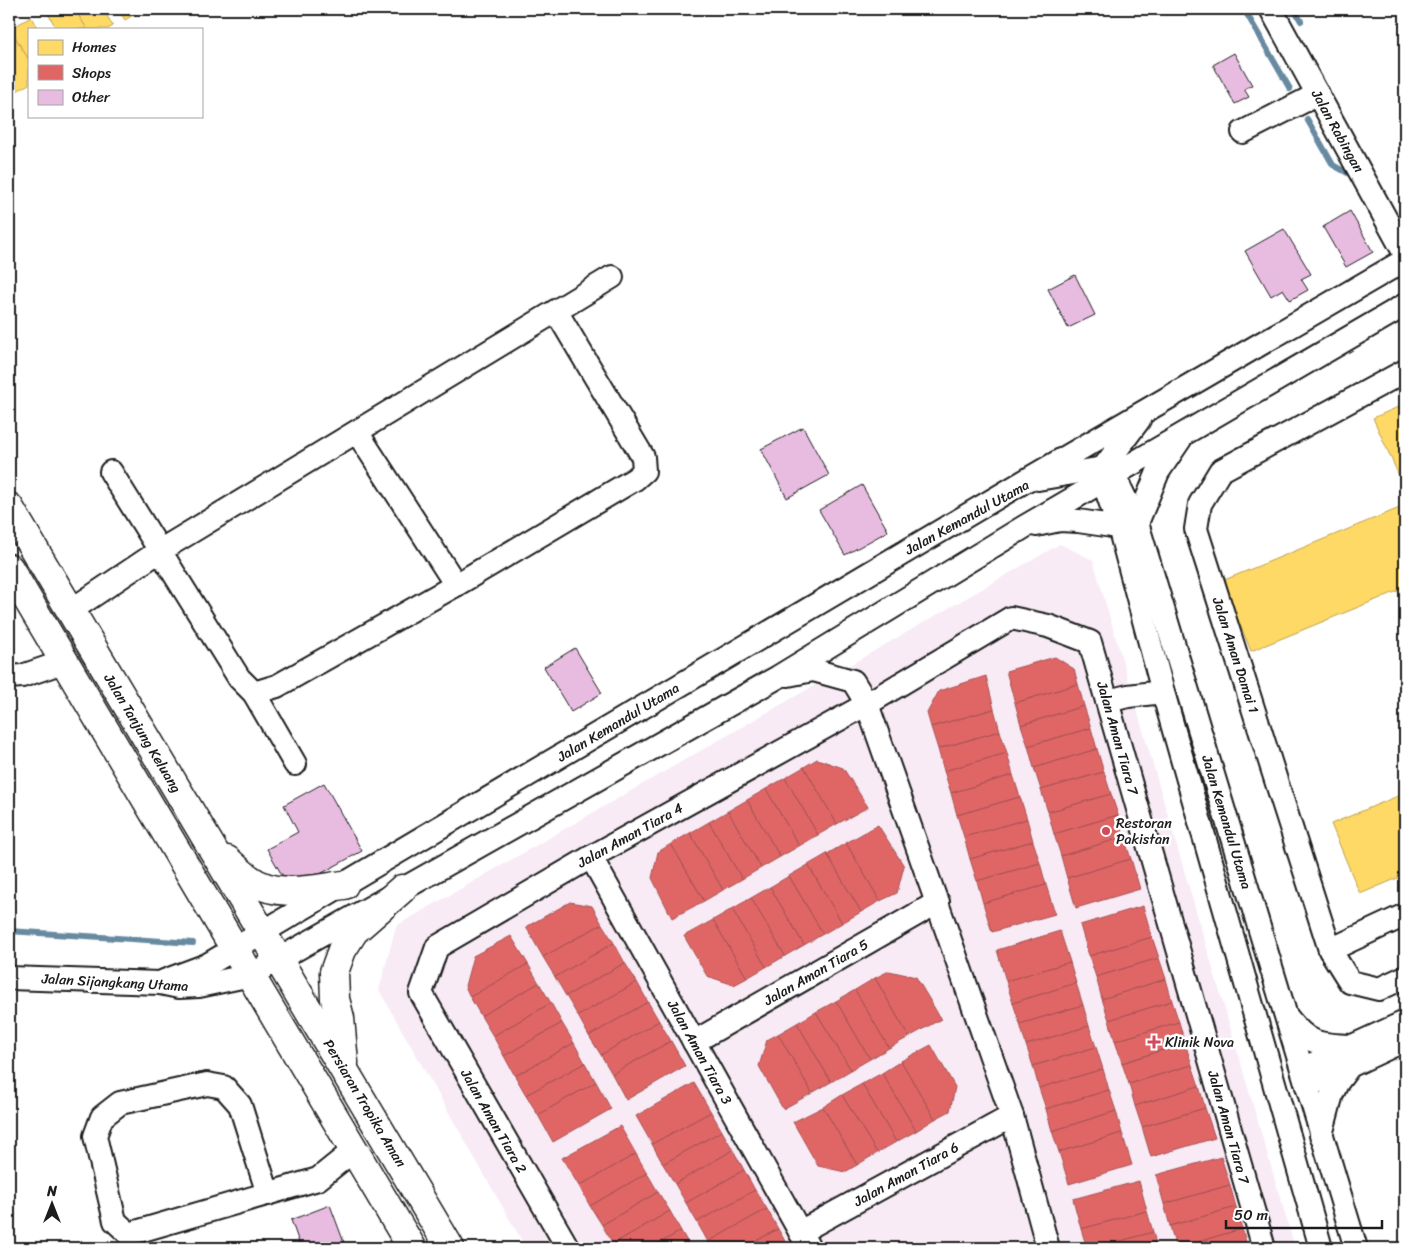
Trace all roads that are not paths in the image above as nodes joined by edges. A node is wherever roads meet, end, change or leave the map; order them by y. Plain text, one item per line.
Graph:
1 (1270, 9) edge
2 (1318, 94) junction
3 (1243, 132) dead end
4 (1405, 254) edge
5 (1405, 260) edge
6 (612, 277) dead end
7 (1405, 304) edge
8 (556, 311) junction
9 (1405, 371) edge
10 (1146, 411) junction
11 (356, 432) junction
12 (1183, 435) junction
13 (111, 472) dead end
14 (1106, 475) junction
15 (1025, 481) junction
16 (9, 507) edge
17 (1128, 525) junction
18 (1024, 527) junction
19 (161, 550) junction
20 (9, 568) edge
21 (456, 585) junction
22 (70, 611) junction
23 (66, 661) junction
24 (9, 677) edge
25 (778, 677) junction
26 (1163, 692) junction
27 (254, 693) junction
28 (1108, 701) junction
29 (867, 704) junction
30 (295, 764) dead end
31 (211, 846) junction
32 (591, 856) junction
33 (344, 885) junction
34 (402, 888) junction
35 (938, 902) junction
36 (1405, 914) edge
37 (263, 932) junction
38 (234, 948) junction
39 (1330, 950) junction
40 (279, 959) junction
41 (251, 975) junction
42 (1405, 977) edge
43 (9, 978) edge
44 (160, 982) junction
45 (421, 993) joint
46 (1285, 1014) junction
47 (1405, 1022) edge
48 (1405, 1040) edge
49 (694, 1042) junction
50 (1351, 1057) junction
51 (1267, 1058) junction
52 (345, 1070) junction
53 (1301, 1079) junction
54 (1282, 1113) junction
55 (1012, 1116) junction
56 (1321, 1135) junction
57 (354, 1150) junction
58 (268, 1194) junction
59 (805, 1240) edge
60 (412, 1248) edge
61 (450, 1248) edge
62 (568, 1248) edge
63 (1048, 1248) edge
64 (1264, 1248) edge
65 (1321, 1248) edge
66 (1356, 1248) edge

1 - 2 street, Jalan Rabingan
2 - 3 street
2 - 4 street, Jalan Rabingan
5 - 10 street
6 - 8 street
7 - 12 street
8 - 11 street
8 - 21 street
9 - 39 street, Jalan Aman Damai 1
10 - 14 street
10 - 15 street
11 - 19 street
11 - 21 street
12 - 14 street
12 - 17 street
13 - 19 street
14 - 15 street, Jalan Kemandul Utama
14 - 17 street, Jalan Kemandul Utama
14 - 18 street
15 - 33 street, Jalan Kemandul Utama
16 - 22 main road, Jalan Tanjung Keluang
17 - 18 street
17 - 26 street, Jalan Kemandul Utama
17 - 46 street, Jalan Kemandul Utama
18 - 25 street
19 - 22 street
19 - 27 street
20 - 23 main road
21 - 27 street
22 - 31 main road, Jalan Tanjung Keluang
23 - 24 street
23 - 38 main road
25 - 29 street
25 - 34 street
26 - 28 street
26 - 51 street, Jalan Kemandul Utama
27 - 30 street
28 - 29 street, Jalan Aman Tiara 7
28 - 64 street, Jalan Aman Tiara 7
29 - 32 street, Jalan Aman Tiara 4
29 - 35 street
31 - 33 main road
31 - 37 main road, Jalan Tanjung Keluang
32 - 45 street, Jalan Aman Tiara 4
32 - 49 street, Jalan Aman Tiara 3
33 - 37 street, Jalan Kemandul Utama
34 - 40 street
34 - 52 main road
35 - 49 street, Jalan Aman Tiara 5
35 - 55 street
36 - 39 street
37 - 38 street, Jalan Kemandul Utama
37 - 40 main road, Jalan Tanjung Keluang
38 - 41 main road
38 - 44 street, Jalan Kemandul Utama
39 - 42 street, Jalan Aman Damai 1
40 - 41 street
40 - 52 main road, Persiaran Tropika Aman
41 - 44 street, Jalan Sijangkang Utama
41 - 57 main road
43 - 44 street, Jalan Sijangkang Utama
45 - 62 street, Jalan Aman Tiara 2
46 - 50 street
46 - 53 street, Jalan Kemandul Utama
47 - 50 street
48 - 50 street
49 - 59 street, Jalan Aman Tiara 3
50 - 53 street
50 - 56 street
51 - 53 street
51 - 54 street, Jalan Kemandul Utama
52 - 61 main road, Persiaran Tropika Aman
53 - 54 street
53 - 56 street, Jalan Kemandul Utama
54 - 65 street, Jalan Kemandul Utama
55 - 59 street, Jalan Aman Tiara 6
55 - 63 street
56 - 66 street, Jalan Kemandul Utama
57 - 58 street
57 - 60 main road
58 - 58 street

